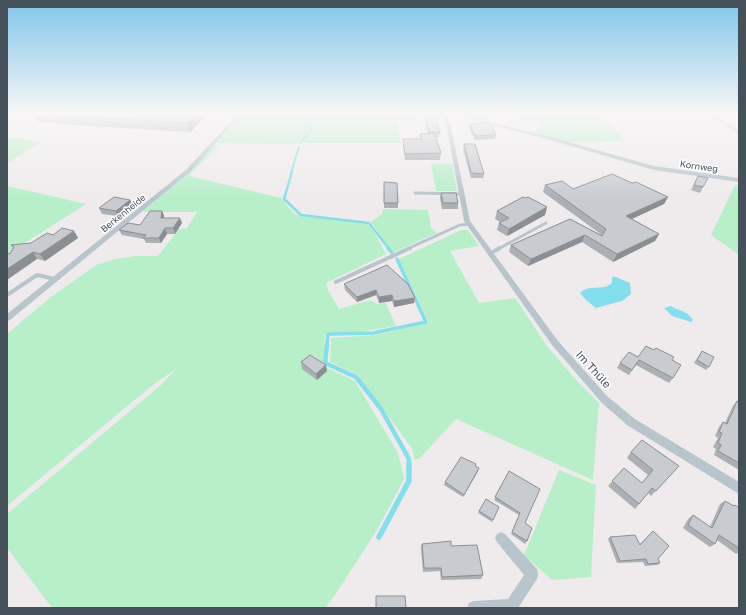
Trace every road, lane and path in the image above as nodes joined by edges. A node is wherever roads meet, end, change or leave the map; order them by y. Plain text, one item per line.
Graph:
1 (214, 142) edge
2 (452, 142) edge
3 (558, 142) edge
4 (739, 180) edge
5 (415, 193) dead end
6 (462, 194) junction
7 (546, 223) dead end
8 (470, 224) junction
9 (490, 253) junction
10 (55, 280) junction
11 (336, 282) dead end
12 (7, 295) edge
13 (7, 318) edge
14 (739, 488) edge
15 (501, 538) dead end
16 (474, 608) edge

1 - 10 street, Berkenheide
2 - 6 street, Im Thüle
3 - 4 street, Kornweg
5 - 6 lane
6 - 8 street, Im Thüle
7 - 9 lane
8 - 9 street, Im Thüle
8 - 11 lane
9 - 14 street, Im Thüle
10 - 12 lane
10 - 13 street, Berkenheide
15 - 16 street

